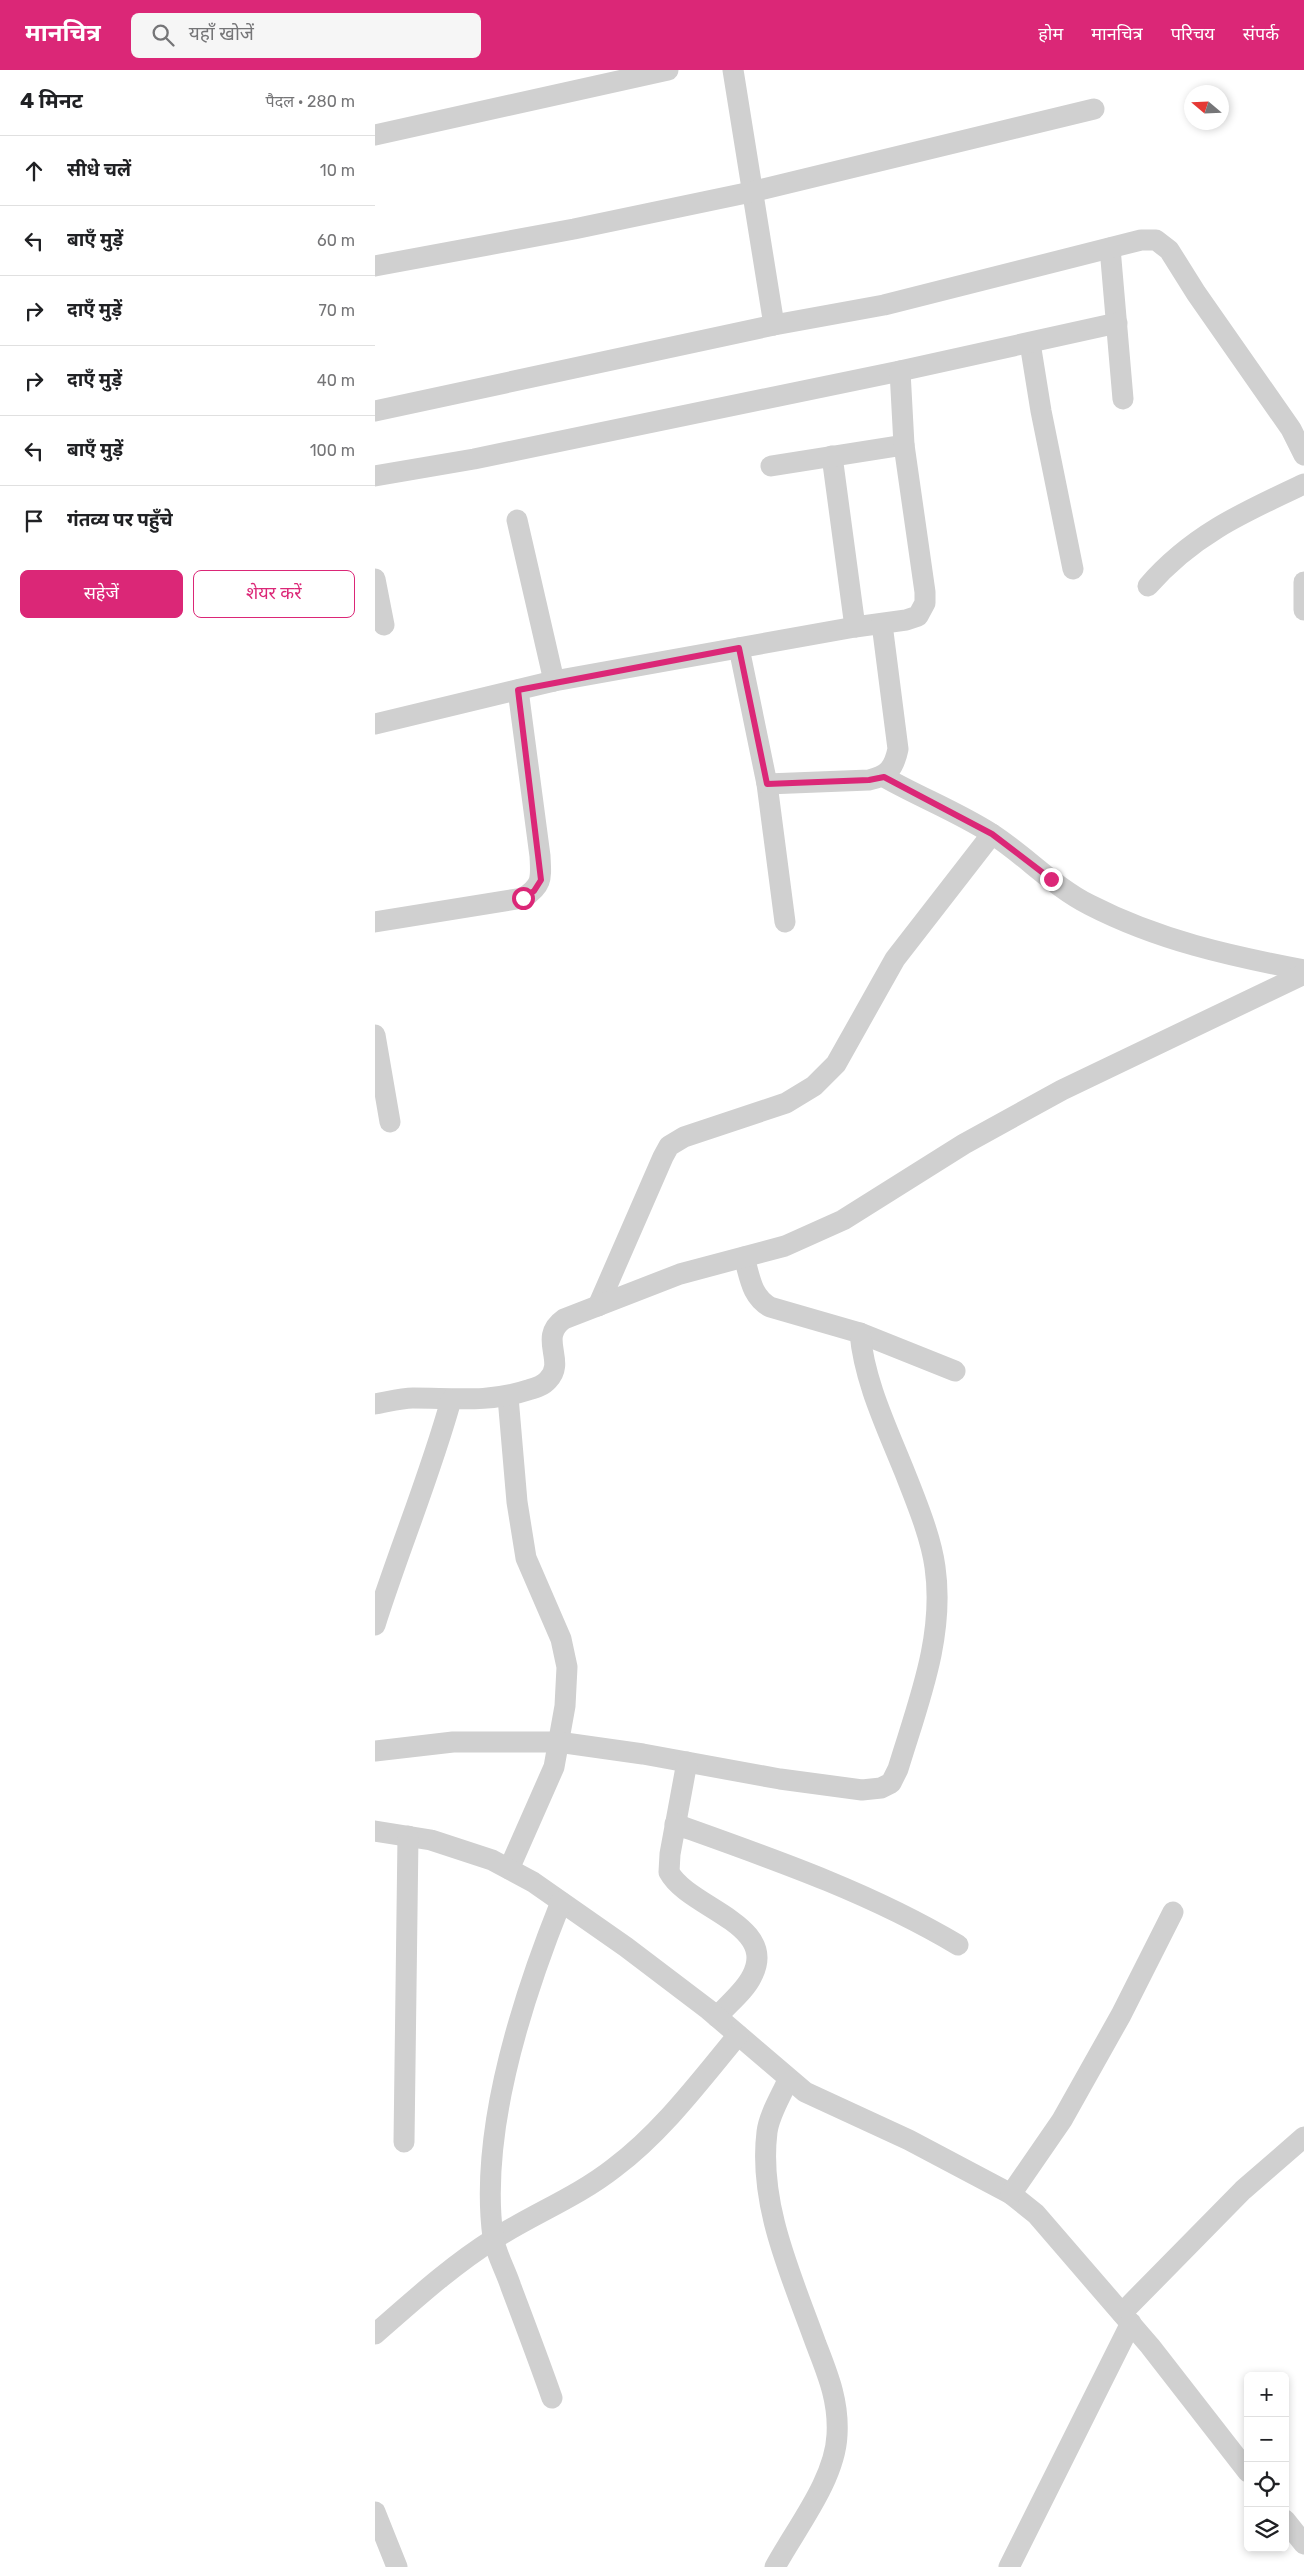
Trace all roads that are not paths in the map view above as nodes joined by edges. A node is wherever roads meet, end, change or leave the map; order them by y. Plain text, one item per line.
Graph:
1 (668, 70) edge
2 (733, 70) edge
3 (1094, 109) dead end
4 (375, 135) edge
5 (751, 192) junction
6 (1109, 248) junction
7 (375, 266) edge
8 (1117, 323) junction
9 (774, 325) junction
10 (1030, 343) junction
11 (899, 371) junction
12 (1123, 399) dead end
13 (375, 411) edge
14 (904, 445) junction
15 (1304, 455) edge
16 (832, 456) junction
17 (771, 466) dead end
18 (375, 476) edge
19 (1304, 484) edge
20 (517, 520) dead end
21 (1073, 569) dead end
22 (375, 579) edge
23 (1304, 582) edge
24 (1148, 586) dead end
25 (1304, 610) edge
26 (882, 624) junction
27 (384, 625) dead end
28 (855, 627) junction
29 (739, 648) junction
30 (554, 681) junction
31 (518, 690) junction
32 (375, 724) edge
33 (884, 777) junction
34 (767, 784) junction
35 (992, 834) junction
36 (375, 922) edge
37 (785, 922) dead end
38 (1304, 970) edge
39 (1304, 974) edge
40 (375, 1035) edge
41 (390, 1122) dead end
42 (744, 1257) junction
43 (598, 1306) junction
44 (860, 1333) junction
45 (955, 1371) dead end
46 (508, 1397) junction
47 (451, 1400) junction
48 (375, 1404) edge
49 (375, 1625) edge
50 (558, 1742) junction
51 (375, 1750) edge
52 (687, 1762) junction
53 (675, 1824) junction
54 (375, 1831) edge
55 (409, 1836) junction
56 (509, 1869) junction
57 (561, 1902) junction
58 (1173, 1912) dead end
59 (958, 1945) dead end
60 (717, 2017) junction
61 (738, 2035) junction
62 (788, 2080) junction
63 (1304, 2137) edge
64 (404, 2142) dead end
65 (1011, 2194) junction
66 (494, 2239) junction
67 (1126, 2318) junction
68 (375, 2334) edge
69 (553, 2398) dead end
70 (1244, 2467) edge
71 (375, 2514) edge
72 (1289, 2525) edge
73 (1304, 2544) edge
74 (397, 2567) edge
75 (775, 2567) edge
76 (1009, 2567) edge

1 - 4 street
2 - 5 street
3 - 5 street
5 - 7 street
5 - 9 street
6 - 8 street
6 - 9 street
6 - 15 street
8 - 10 street
8 - 12 street
9 - 13 street
10 - 11 street
10 - 21 street
11 - 14 street
11 - 18 street
14 - 16 street
14 - 26 street
16 - 17 street
16 - 28 street
19 - 24 street
20 - 30 street
22 - 27 street
23 - 25 street
26 - 28 street
26 - 33 street
28 - 29 street
29 - 30 street
29 - 34 street
30 - 31 street
31 - 32 street
31 - 36 street
33 - 34 street
33 - 35 street
34 - 37 street
35 - 38 street
35 - 43 street
39 - 42 street
40 - 41 street
42 - 43 street
42 - 44 street
43 - 46 street
44 - 45 street
44 - 52 street
46 - 47 street
46 - 50 street
47 - 48 street
47 - 49 street
50 - 51 street
50 - 52 street
50 - 56 street
52 - 53 street
53 - 59 street
53 - 60 street
54 - 55 street
55 - 56 street
55 - 64 street
56 - 57 street
57 - 60 street
57 - 66 street
58 - 65 street
60 - 61 street
61 - 62 street
61 - 66 street
62 - 65 street
62 - 75 street
63 - 67 street
65 - 67 street
66 - 68 street
66 - 69 street
67 - 70 street
67 - 76 street
71 - 74 street
72 - 73 street

